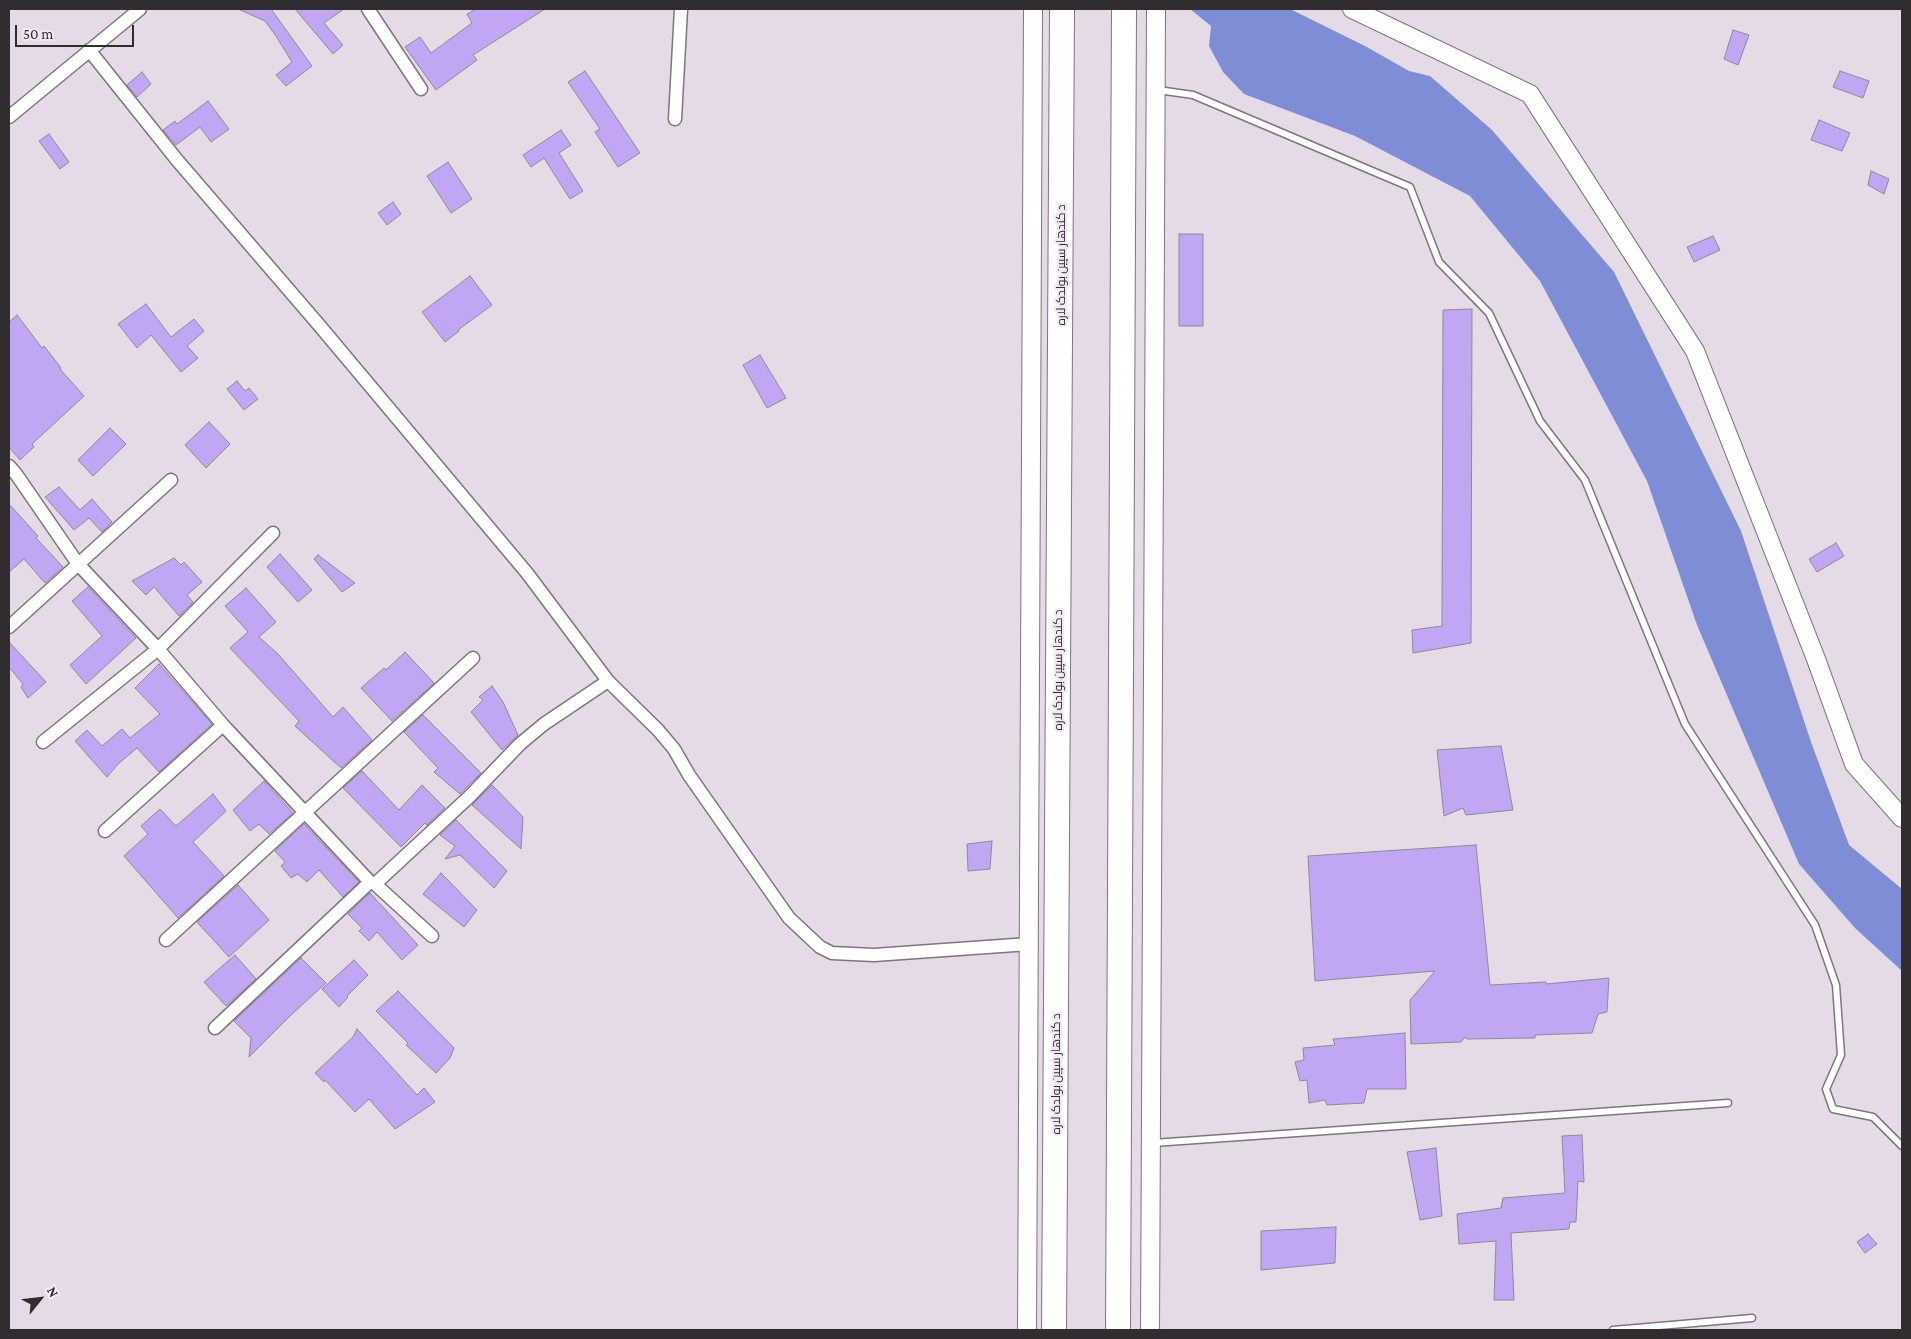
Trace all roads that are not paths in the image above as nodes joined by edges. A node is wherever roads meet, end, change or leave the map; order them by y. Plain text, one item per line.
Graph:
1 (140, 9) edge
2 (368, 9) edge
3 (681, 9) edge
4 (1034, 9) edge
5 (1062, 9) edge
6 (1124, 9) edge
7 (1156, 9) edge
8 (1352, 9) edge
9 (89, 50) junction
10 (421, 89) dead end
11 (1156, 90) junction
12 (9, 117) edge
13 (675, 119) dead end
14 (11, 474) edge
15 (171, 480) dead end
16 (273, 533) dead end
17 (78, 564) junction
18 (9, 627) edge
19 (158, 649) junction
20 (473, 658) dead end
21 (608, 681) junction
22 (224, 725) junction
23 (43, 742) dead end
24 (304, 812) junction
25 (1902, 818) edge
26 (105, 831) dead end
27 (372, 883) junction
28 (432, 936) dead end
29 (166, 940) dead end
30 (1029, 944) junction
31 (215, 1028) dead end
32 (1728, 1103) dead end
33 (1151, 1144) junction
34 (1902, 1146) edge
35 (1752, 1318) dead end
36 (1027, 1330) edge
37 (1054, 1330) edge
38 (1118, 1330) edge
39 (1150, 1330) edge
40 (1613, 1330) edge

1 - 9 street
2 - 10 street
3 - 13 street
4 - 30 street
5 - 37 highway, د کندهار سپین بولدک لاره
6 - 38 highway
7 - 11 street
8 - 25 street
9 - 12 street
9 - 21 street
11 - 33 street
11 - 34 lane
14 - 17 street
15 - 17 street
16 - 19 street
17 - 18 street
17 - 19 street
19 - 22 street
19 - 23 street
20 - 24 street
21 - 27 street
21 - 30 street
22 - 24 street
22 - 26 street
24 - 27 street
24 - 29 street
27 - 28 street
27 - 31 street
30 - 36 street
32 - 33 lane
33 - 39 street
35 - 40 lane

